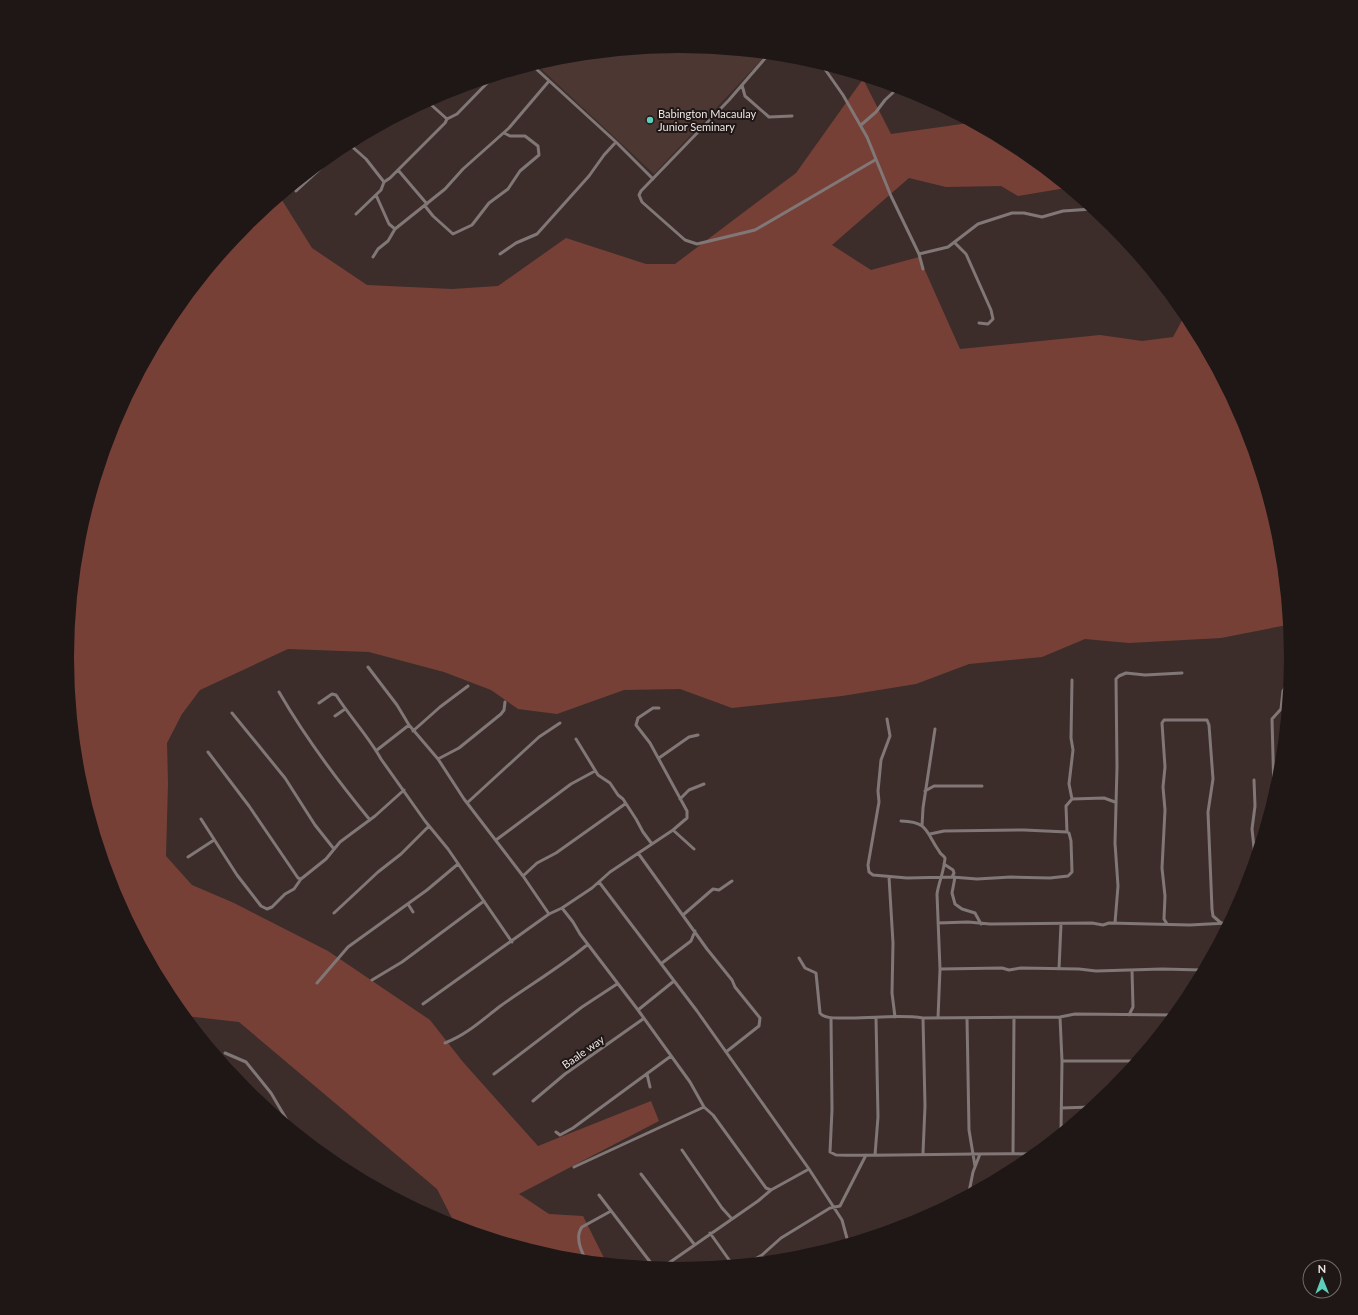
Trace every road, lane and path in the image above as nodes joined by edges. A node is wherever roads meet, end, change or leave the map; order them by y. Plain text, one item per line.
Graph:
1 (764, 59) edge
2 (538, 70) edge
3 (827, 72) edge
4 (549, 81) junction
5 (485, 85) edge
6 (742, 85) junction
7 (893, 93) edge
8 (432, 106) edge
9 (792, 116) dead end
10 (447, 119) junction
11 (861, 125) junction
12 (504, 134) junction
13 (616, 142) junction
14 (354, 148) edge
15 (875, 160) junction
16 (398, 170) junction
17 (653, 179) junction
18 (384, 182) junction
19 (301, 186) edge
20 (296, 191) dead end
21 (376, 195) junction
22 (426, 205) junction
23 (1085, 210) edge
24 (356, 214) dead end
25 (395, 229) junction
26 (955, 243) junction
27 (500, 254) dead end
28 (919, 254) junction
29 (373, 257) dead end
30 (923, 269) dead end
31 (978, 323) dead end
32 (368, 667) dead end
33 (1182, 673) dead end
34 (1072, 680) dead end
35 (468, 686) dead end
36 (279, 692) dead end
37 (1282, 694) edge
38 (505, 702) dead end
39 (319, 703) dead end
40 (1281, 707) edge
41 (659, 708) dead end
42 (345, 709) junction
43 (1281, 709) edge
44 (232, 713) dead end
45 (335, 716) dead end
46 (887, 719) dead end
47 (560, 723) dead end
48 (409, 725) junction
49 (935, 729) dead end
50 (413, 731) junction
51 (698, 735) dead end
52 (576, 739) dead end
53 (377, 750) junction
54 (208, 752) dead end
55 (659, 758) junction
56 (438, 759) junction
57 (1274, 765) edge
58 (595, 771) junction
59 (1254, 780) dead end
60 (704, 784) dead end
61 (982, 786) dead end
62 (404, 790) junction
63 (925, 791) junction
64 (680, 799) junction
65 (1072, 799) junction
66 (1115, 802) junction
67 (467, 803) junction
68 (625, 804) junction
69 (201, 819) dead end
70 (370, 820) junction
71 (901, 821) dead end
72 (429, 826) junction
73 (922, 826) junction
74 (674, 830) junction
75 (1066, 832) junction
76 (930, 834) junction
77 (935, 834) junction
78 (933, 838) junction
79 (214, 840) junction
80 (496, 840) junction
81 (652, 844) junction
82 (1254, 844) edge
83 (694, 848) dead end
84 (334, 849) junction
85 (638, 853) junction
86 (188, 857) dead end
87 (458, 864) junction
88 (944, 864) junction
89 (523, 876) junction
90 (889, 877) junction
91 (954, 877) junction
92 (942, 878) junction
93 (301, 879) junction
94 (732, 881) dead end
95 (599, 882) junction
96 (484, 902) junction
97 (408, 904) junction
98 (562, 908) junction
99 (413, 912) dead end
100 (334, 913) dead end
101 (549, 914) junction
102 (682, 915) junction
103 (1213, 916) junction
104 (1164, 919) junction
105 (938, 923) junction
106 (1115, 923) junction
107 (981, 924) junction
108 (1061, 924) junction
109 (1160, 924) junction
110 (1166, 924) junction
111 (1205, 924) junction
112 (1221, 924) joint
113 (694, 931) junction
114 (701, 940) junction
115 (691, 941) junction
116 (512, 942) junction
117 (587, 945) junction
118 (799, 958) dead end
119 (662, 963) junction
120 (940, 969) junction
121 (1059, 969) junction
122 (1132, 970) junction
123 (1197, 970) edge
124 (372, 980) dead end
125 (674, 981) junction
126 (317, 983) dead end
127 (617, 984) junction
128 (423, 1004) dead end
129 (638, 1010) junction
130 (1129, 1015) junction
131 (1166, 1015) edge
132 (895, 1017) junction
133 (1060, 1017) junction
134 (831, 1018) junction
135 (876, 1018) junction
136 (923, 1018) junction
137 (938, 1018) junction
138 (967, 1018) junction
139 (1014, 1018) junction
140 (644, 1019) junction
141 (445, 1043) dead end
142 (726, 1052) junction
143 (225, 1053) dead end
144 (671, 1056) junction
145 (1062, 1061) junction
146 (1128, 1062) edge
147 (494, 1074) dead end
148 (647, 1074) junction
149 (650, 1087) dead end
150 (533, 1101) dead end
151 (704, 1107) junction
152 (1083, 1107) edge
153 (1061, 1108) junction
154 (284, 1115) edge
155 (1061, 1126) edge
156 (556, 1132) dead end
157 (682, 1150) dead end
158 (923, 1153) junction
159 (1013, 1153) junction
160 (973, 1154) junction
161 (980, 1154) junction
162 (1024, 1154) edge
163 (866, 1155) junction
164 (875, 1155) junction
165 (975, 1166) junction
166 (574, 1168) dead end
167 (808, 1169) junction
168 (641, 1174) dead end
169 (970, 1187) edge
170 (766, 1188) junction
171 (771, 1190) junction
172 (766, 1193) junction
173 (599, 1195) dead end
174 (834, 1207) junction
175 (612, 1211) junction
176 (732, 1219) junction
177 (710, 1233) junction
178 (847, 1238) edge
179 (694, 1244) junction
180 (583, 1254) edge
181 (762, 1255) joint
182 (759, 1257) edge
183 (729, 1260) edge
184 (650, 1261) edge
185 (670, 1262) edge

1 - 6 street
2 - 4 street
3 - 11 street
4 - 12 street
4 - 13 street
5 - 10 street
6 - 9 street
6 - 17 street
7 - 11 street
8 - 10 street
10 - 16 street
11 - 15 street
12 - 22 street
12 - 22 street
13 - 17 street
13 - 27 street
14 - 18 street
15 - 17 street
15 - 28 street
16 - 18 street
16 - 22 street
18 - 21 street
19 - 20 street
21 - 24 street
21 - 25 street
22 - 25 street
23 - 26 street
25 - 29 street
26 - 28 street
26 - 31 street
28 - 30 street
32 - 48 street
33 - 66 street
34 - 65 street
35 - 50 street
36 - 70 street
37 - 40 street
38 - 56 street
39 - 42 street
41 - 55 street
42 - 45 street
42 - 53 street
43 - 57 street
44 - 84 street
46 - 90 street
47 - 67 street
48 - 50 street
48 - 53 street
49 - 63 street
50 - 56 street
51 - 55 street
52 - 58 street
53 - 62 street
54 - 93 street
55 - 64 street
56 - 67 street
58 - 68 street
58 - 80 street
59 - 82 street
60 - 64 street
61 - 63 street
62 - 70 street
62 - 72 street
63 - 73 street
64 - 74 street
65 - 66 street
65 - 75 street
66 - 106 street
67 - 80 street
68 - 81 street
68 - 89 street
69 - 79 street
70 - 84 street
71 - 73 street
72 - 87 street
72 - 100 street
73 - 76 street
74 - 81 street
74 - 83 street
75 - 77 street
75 - 91 street
76 - 77 street
76 - 78 street
77 - 78 street
78 - 88 street
79 - 86 street
79 - 93 street
80 - 89 street
81 - 85 street
84 - 93 street
85 - 95 street
85 - 102 street
87 - 96 street
87 - 97 street
88 - 91 street
88 - 92 street
89 - 101 street
90 - 92 street
90 - 132 street
91 - 92 street
91 - 107 street
92 - 105 street
94 - 102 street
95 - 98 street
95 - 119 street
96 - 116 street
96 - 124 street
97 - 99 street
97 - 126 street
98 - 101 street
98 - 117 street
101 - 116 street
102 - 113 street
103 - 104 street
103 - 111 street
103 - 112 street
104 - 109 street
104 - 110 street
105 - 107 street
105 - 120 street
106 - 108 street
106 - 109 street
107 - 108 street
108 - 121 street
109 - 110 street
110 - 111 street
111 - 112 street
113 - 114 street
113 - 115 street
114 - 115 street
114 - 142 street
115 - 119 street
116 - 128 street
117 - 127 street
117 - 141 street
118 - 134 street
119 - 125 street
120 - 121 street
120 - 137 street
121 - 122 street
122 - 123 street
122 - 130 street
125 - 129 street
125 - 142 street
127 - 129 street
127 - 147 street
129 - 140 street
130 - 131 street
130 - 133 street
132 - 135 street
132 - 136 street
133 - 139 street
133 - 145 street
134 - 135 street
134 - 163 street
135 - 164 street
136 - 137 street
136 - 158 street
137 - 138 street
138 - 139 street
138 - 160 street
139 - 159 street
140 - 144 street
140 - 150 street, Baale way
142 - 167 street
143 - 154 street
144 - 148 street
144 - 151 street
145 - 146 street
145 - 153 street
148 - 149 street
148 - 156 street
151 - 166 street
151 - 170 street
152 - 153 street
153 - 155 street
157 - 176 street
158 - 160 street
158 - 164 street
159 - 161 street
159 - 162 street
160 - 161 street
160 - 165 street
161 - 165 street
163 - 164 street
163 - 174 street
165 - 169 street
167 - 171 street
167 - 174 street
168 - 179 street
170 - 171 street
170 - 172 street
171 - 172 street
172 - 176 street
173 - 175 street
174 - 178 street
174 - 181 street
175 - 180 street
175 - 184 street
176 - 177 street
177 - 179 street
177 - 183 street
179 - 185 street
181 - 182 street

